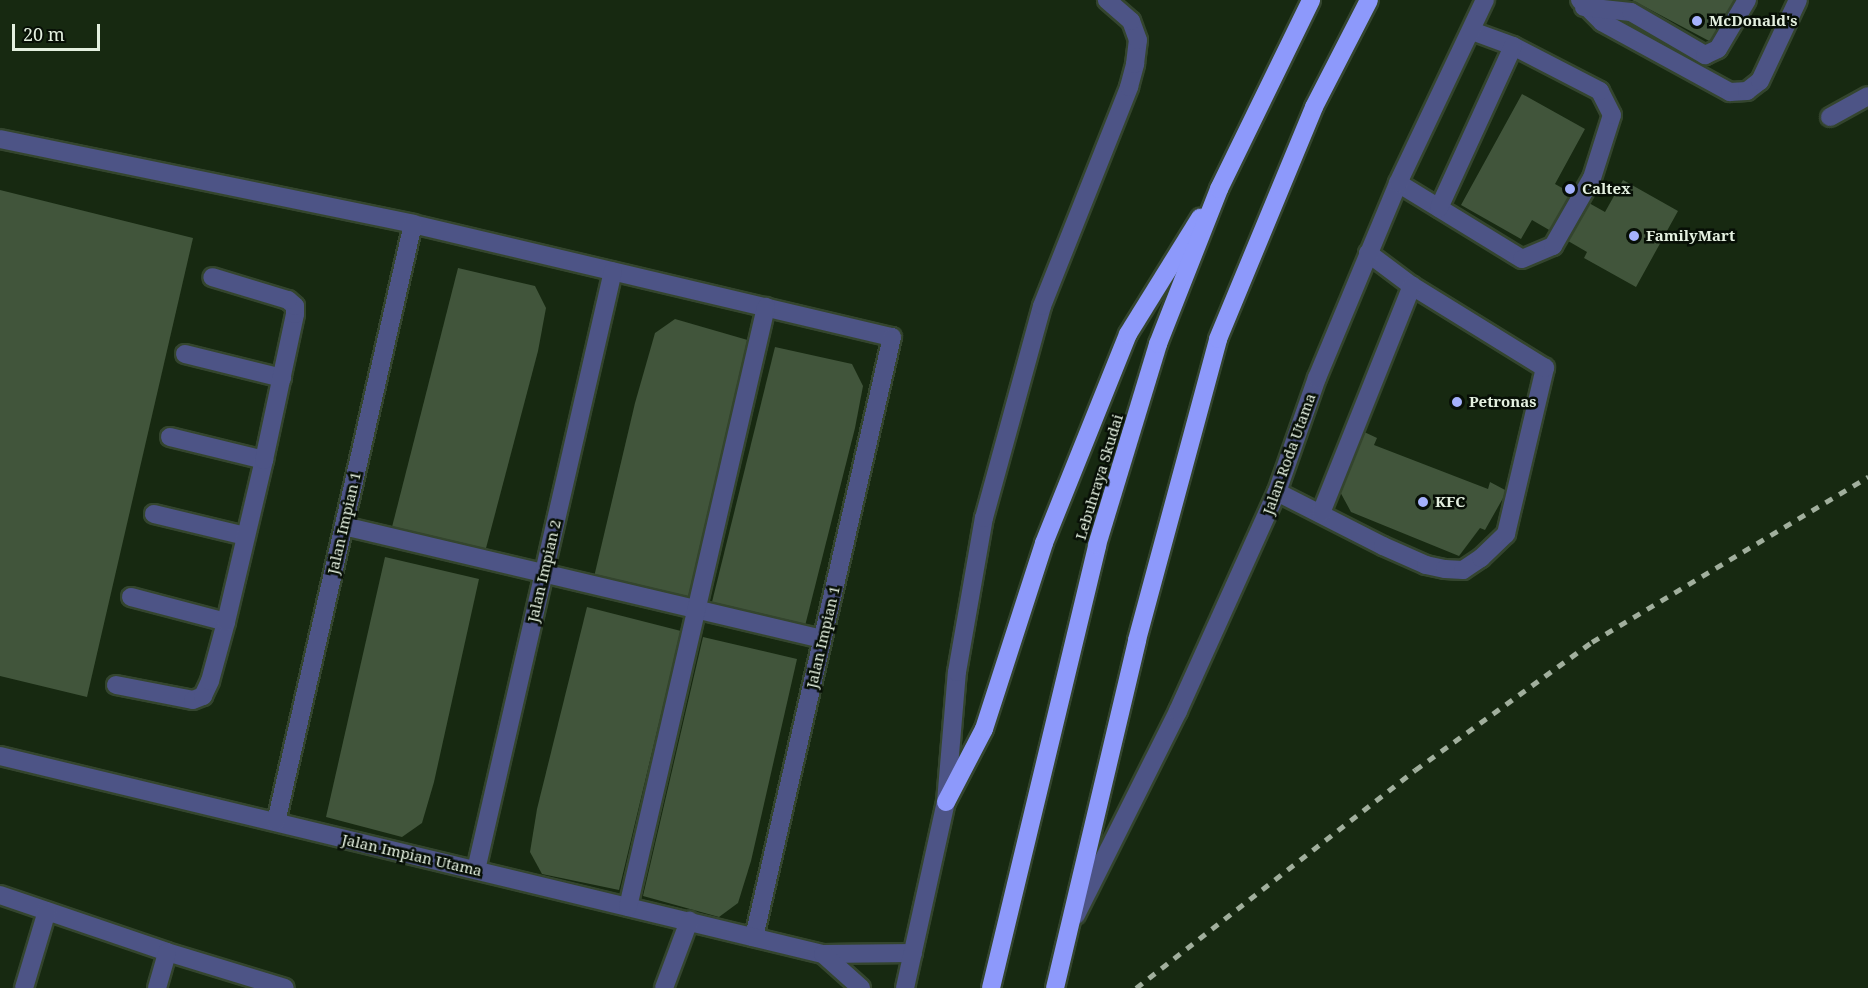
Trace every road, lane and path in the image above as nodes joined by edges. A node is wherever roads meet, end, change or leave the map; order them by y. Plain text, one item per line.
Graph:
1 (1107, 0) edge
2 (1311, 0) edge
3 (1369, 0) edge
4 (1485, 0) edge
5 (1747, 0) edge
6 (1798, 0) edge
7 (1582, 3) edge
8 (1472, 31) junction
9 (1513, 46) junction
10 (1868, 96) edge
11 (1830, 117) dead end
12 (0, 139) edge
13 (1398, 183) junction
14 (1219, 189) junction
15 (1438, 208) junction
16 (413, 224) junction
17 (1368, 253) junction
18 (613, 271) junction
19 (212, 277) dead end
20 (1412, 286) junction
21 (766, 308) junction
22 (186, 354) dead end
23 (282, 378) junction
24 (170, 437) dead end
25 (264, 460) junction
26 (1277, 492) junction
27 (1322, 513) junction
28 (154, 514) dead end
29 (344, 526) junction
30 (244, 536) junction
31 (544, 573) junction
32 (131, 597) dead end
33 (696, 609) junction
34 (226, 622) junction
35 (822, 639) junction
36 (116, 685) dead end
37 (0, 756) edge
38 (946, 802) junction
39 (276, 822) junction
40 (476, 870) junction
41 (0, 895) edge
42 (628, 907) junction
43 (47, 911) junction
44 (689, 921) junction
45 (1066, 936) junction
46 (754, 937) junction
47 (166, 952) junction
48 (914, 953) junction
49 (823, 954) junction
50 (24, 988) edge
51 (157, 988) edge
52 (285, 988) edge
53 (664, 988) edge
54 (861, 988) edge
55 (905, 988) edge
56 (992, 988) edge
57 (1055, 988) edge

1 - 38 street
2 - 14 highway, Lebuhraya Skudai
3 - 45 highway
4 - 8 street, Jalan Roda Utama
5 - 7 street
6 - 7 street
8 - 9 street
8 - 13 street, Jalan Roda Utama
9 - 15 street
9 - 15 street
10 - 11 street
12 - 16 street
13 - 15 street
13 - 17 street, Jalan Roda Utama
14 - 38 highway
14 - 56 highway, Lebuhraya Skudai
16 - 18 street
16 - 29 street, Jalan Impian 1
17 - 20 street
17 - 26 street, Jalan Roda Utama
18 - 21 street
18 - 31 street, Jalan Impian 2
19 - 23 street
20 - 27 street
20 - 27 street
21 - 33 street
21 - 35 street, Jalan Impian 1
22 - 23 street
23 - 25 street
24 - 25 street
25 - 30 street
26 - 27 street
26 - 45 street, Jalan Roda Utama
28 - 30 street
29 - 31 street
29 - 39 street, Jalan Impian 1
30 - 34 street
31 - 33 street
31 - 40 street, Jalan Impian 2
32 - 34 street
33 - 35 street
33 - 42 street
34 - 36 street
35 - 46 street, Jalan Impian 1
37 - 39 street, Jalan Impian Utama
38 - 48 street
39 - 40 street, Jalan Impian Utama
40 - 42 street, Jalan Impian Utama
41 - 43 street
42 - 44 street, Jalan Impian Utama
43 - 47 street
43 - 50 street
44 - 46 street, Jalan Impian Utama
44 - 53 street
45 - 57 highway
46 - 49 street, Jalan Impian Utama
47 - 51 street
47 - 52 street
48 - 49 street, Jalan Impian Utama
48 - 55 street
49 - 54 street, Jalan Impian Utama

